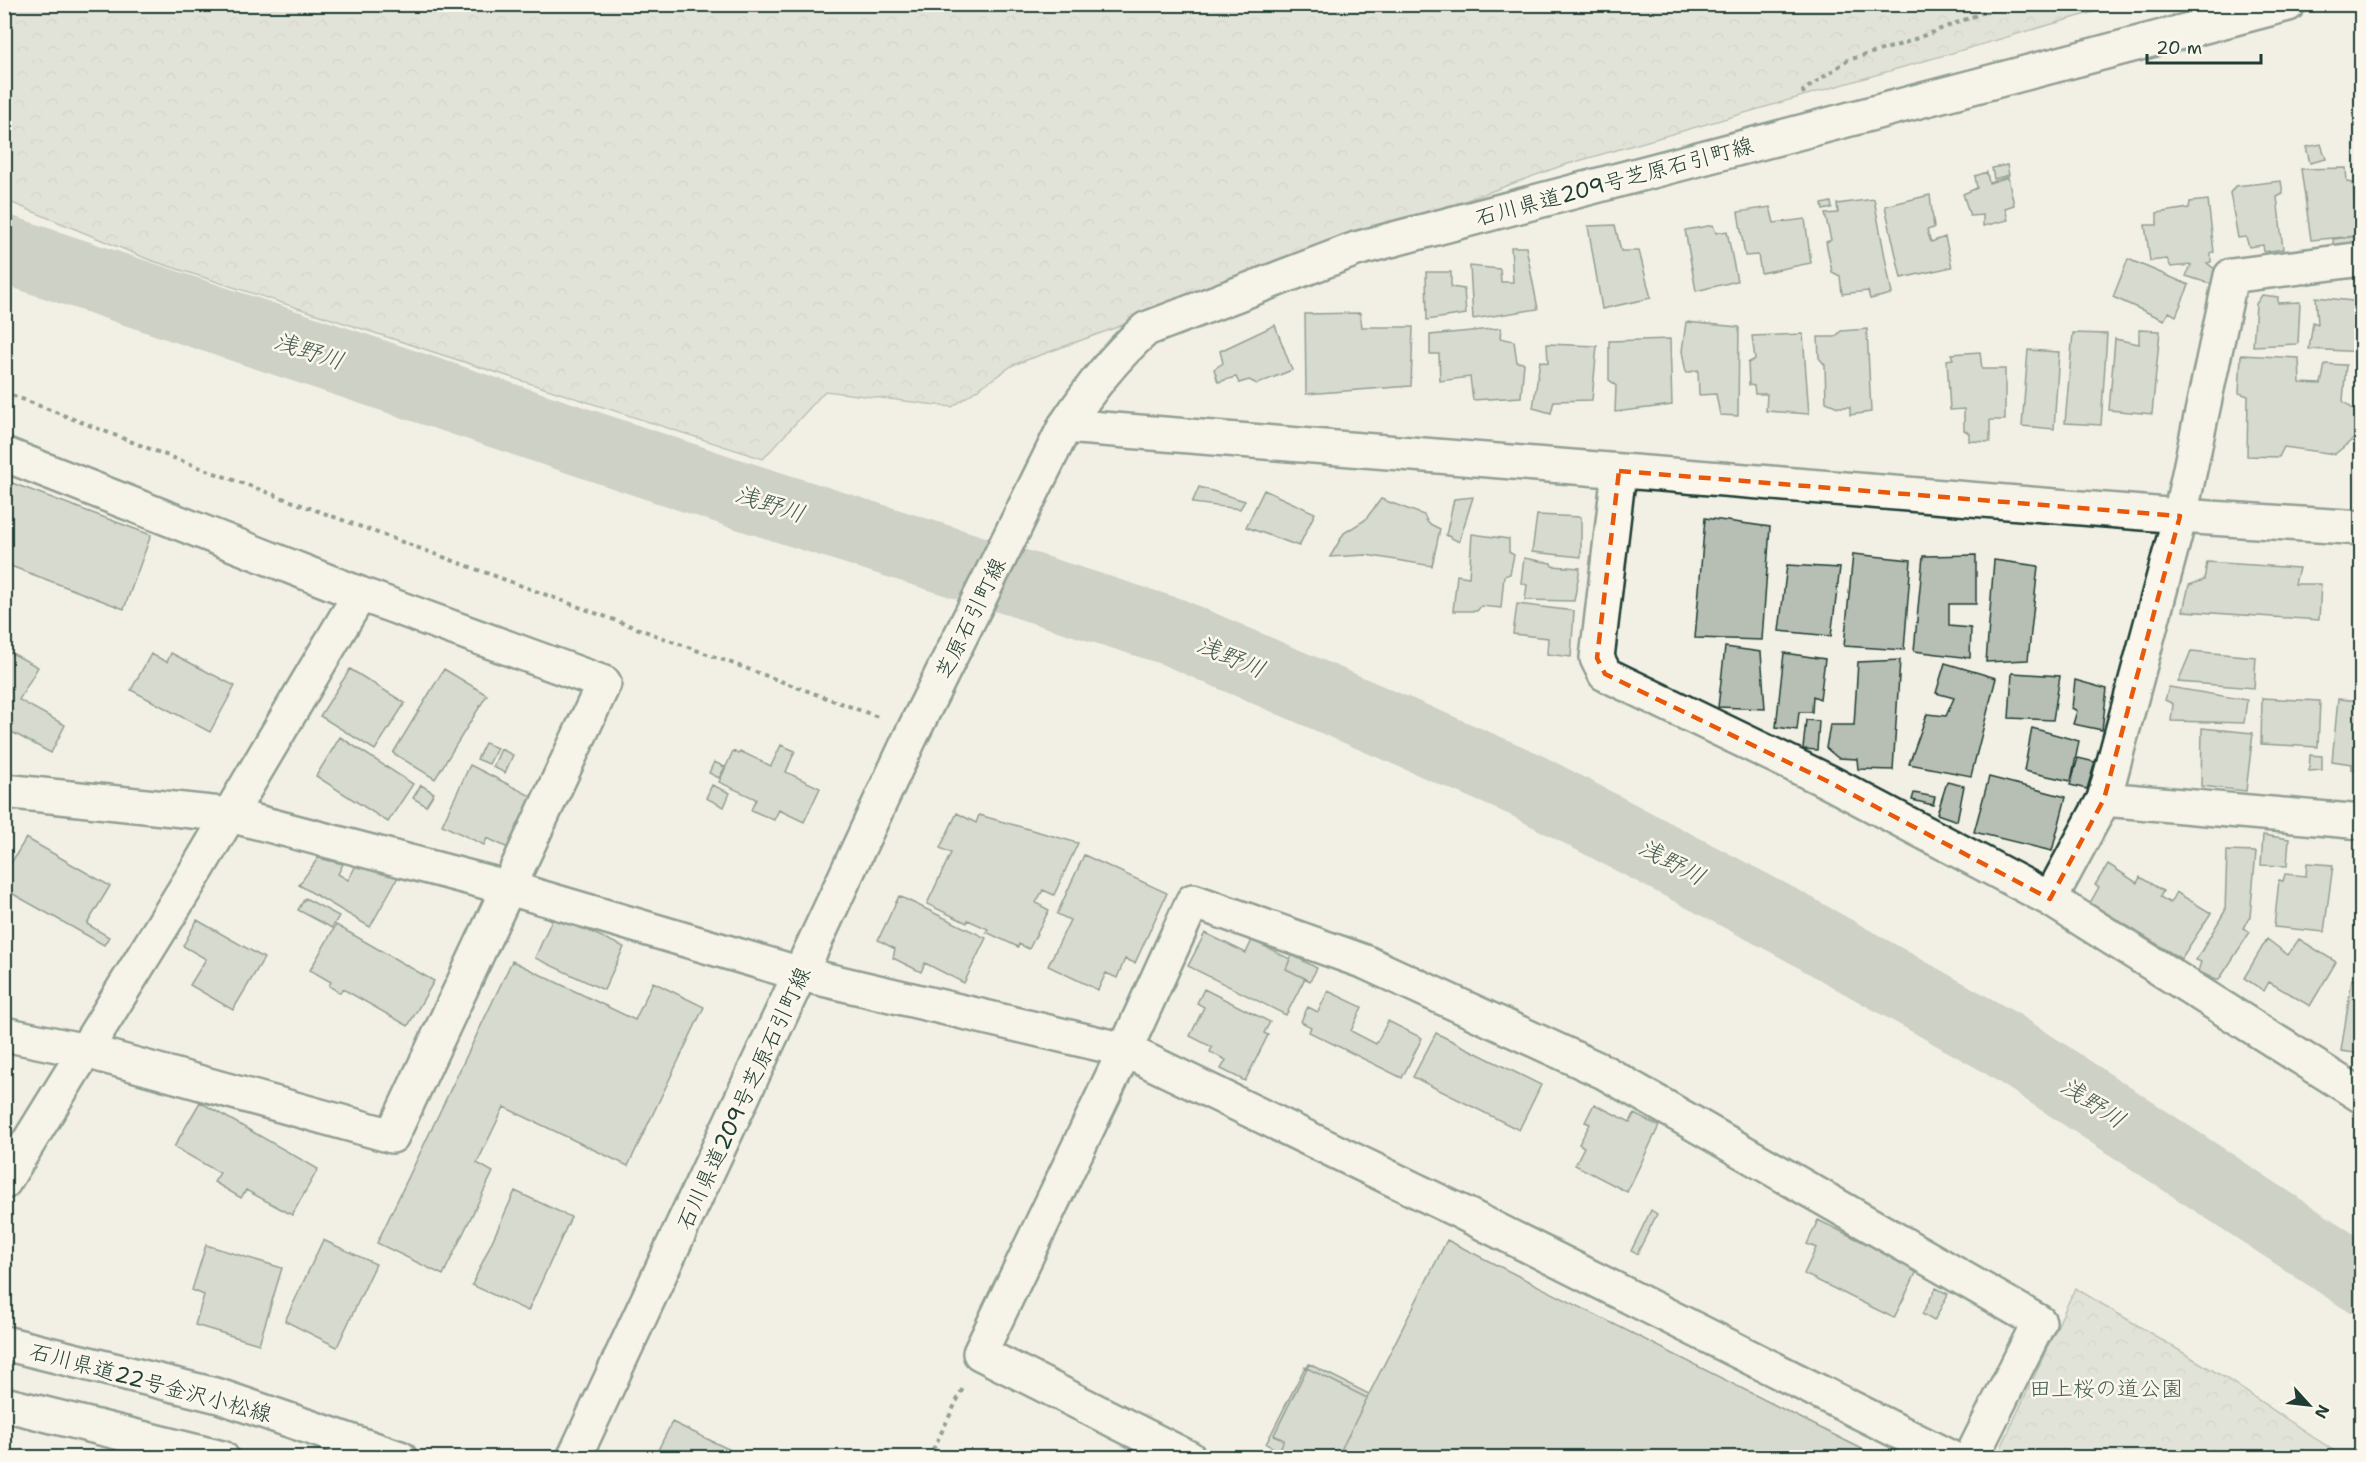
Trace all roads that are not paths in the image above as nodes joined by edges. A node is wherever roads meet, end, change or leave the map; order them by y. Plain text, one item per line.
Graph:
1 (2288, 4) edge
2 (2361, 259) edge
3 (1065, 426) junction
4 (4, 454) edge
5 (1619, 471) junction
6 (1030, 497) joint
7 (2180, 516) junction
8 (2361, 528) edge
9 (360, 594) junction
10 (910, 738) joint
11 (4, 791) edge
12 (2104, 799) junction
13 (230, 815) junction
14 (2361, 822) edge
15 (509, 888) junction
16 (2050, 899) junction
17 (801, 974) junction
18 (4, 1034) edge
19 (1125, 1050) junction
20 (86, 1051) junction
21 (2361, 1096) edge
22 (4, 1182) edge
23 (4, 1343) edge
24 (4, 1404) edge
25 (222, 1458) edge
26 (400, 1458) edge
27 (574, 1458) edge
28 (1189, 1458) edge
29 (1951, 1458) edge
30 (1971, 1458) edge

1 - 3 street, 石川県道209号芝原石引町線
2 - 7 street
3 - 5 street
3 - 6 street, 石川県道209号芝原石引町線
4 - 9 street
5 - 7 street
5 - 16 street
6 - 10 street, 芝原石引町線
7 - 8 street
7 - 12 street
9 - 13 street
9 - 15 street
10 - 17 street, 石川県道209号芝原石引町線
11 - 13 street
12 - 14 street
12 - 16 street
13 - 15 street
13 - 20 street
15 - 17 street
15 - 20 street
16 - 21 street
17 - 19 street
17 - 27 street, 石川県道209号芝原石引町線
18 - 20 street
19 - 28 street
19 - 29 street
19 - 30 street
20 - 22 street
23 - 26 street, 石川県道22号金沢小松線
24 - 25 street

